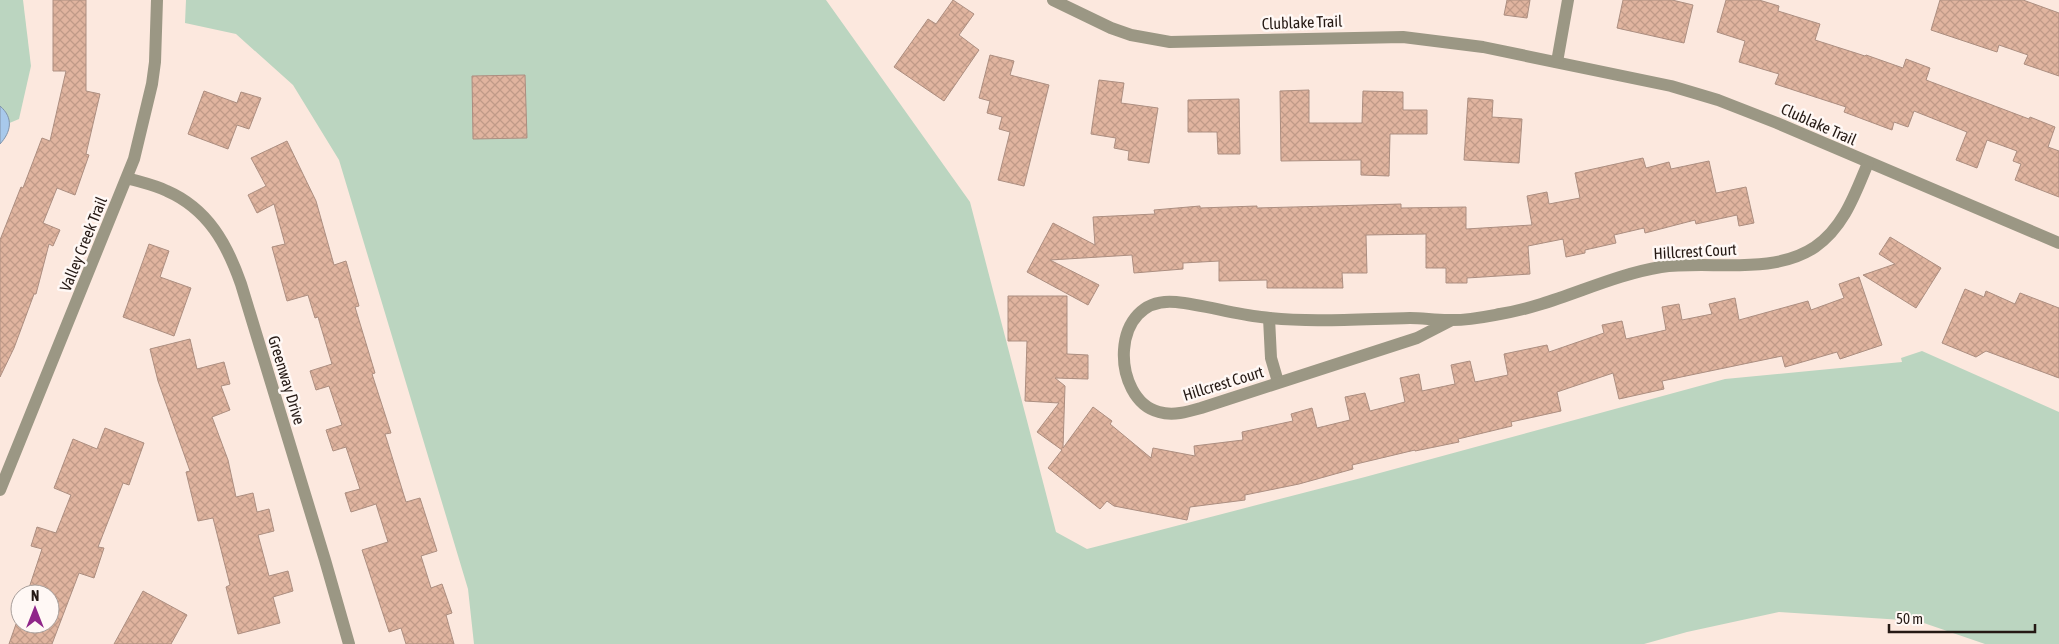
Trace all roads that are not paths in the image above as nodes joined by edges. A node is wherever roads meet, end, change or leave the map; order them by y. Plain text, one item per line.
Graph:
1 (157, 0) edge
2 (1053, 0) edge
3 (1568, 0) edge
4 (1558, 62) junction
5 (1868, 163) junction
6 (127, 178) junction
7 (2059, 243) edge
8 (1269, 318) junction
9 (1450, 321) junction
10 (1278, 382) junction
11 (0, 490) edge
12 (346, 643) edge

1 - 6 street, Valley Creek Trail
2 - 4 street, Clublake Trail
3 - 4 street
4 - 5 street, Clublake Trail
5 - 7 street, Clublake Trail
5 - 9 street, Hillcrest Court
6 - 11 street, Valley Creek Trail
6 - 12 street, Greenway Drive
8 - 9 street, Hillcrest Court
8 - 10 street
8 - 10 street, Hillcrest Court
9 - 10 street, Hillcrest Court

